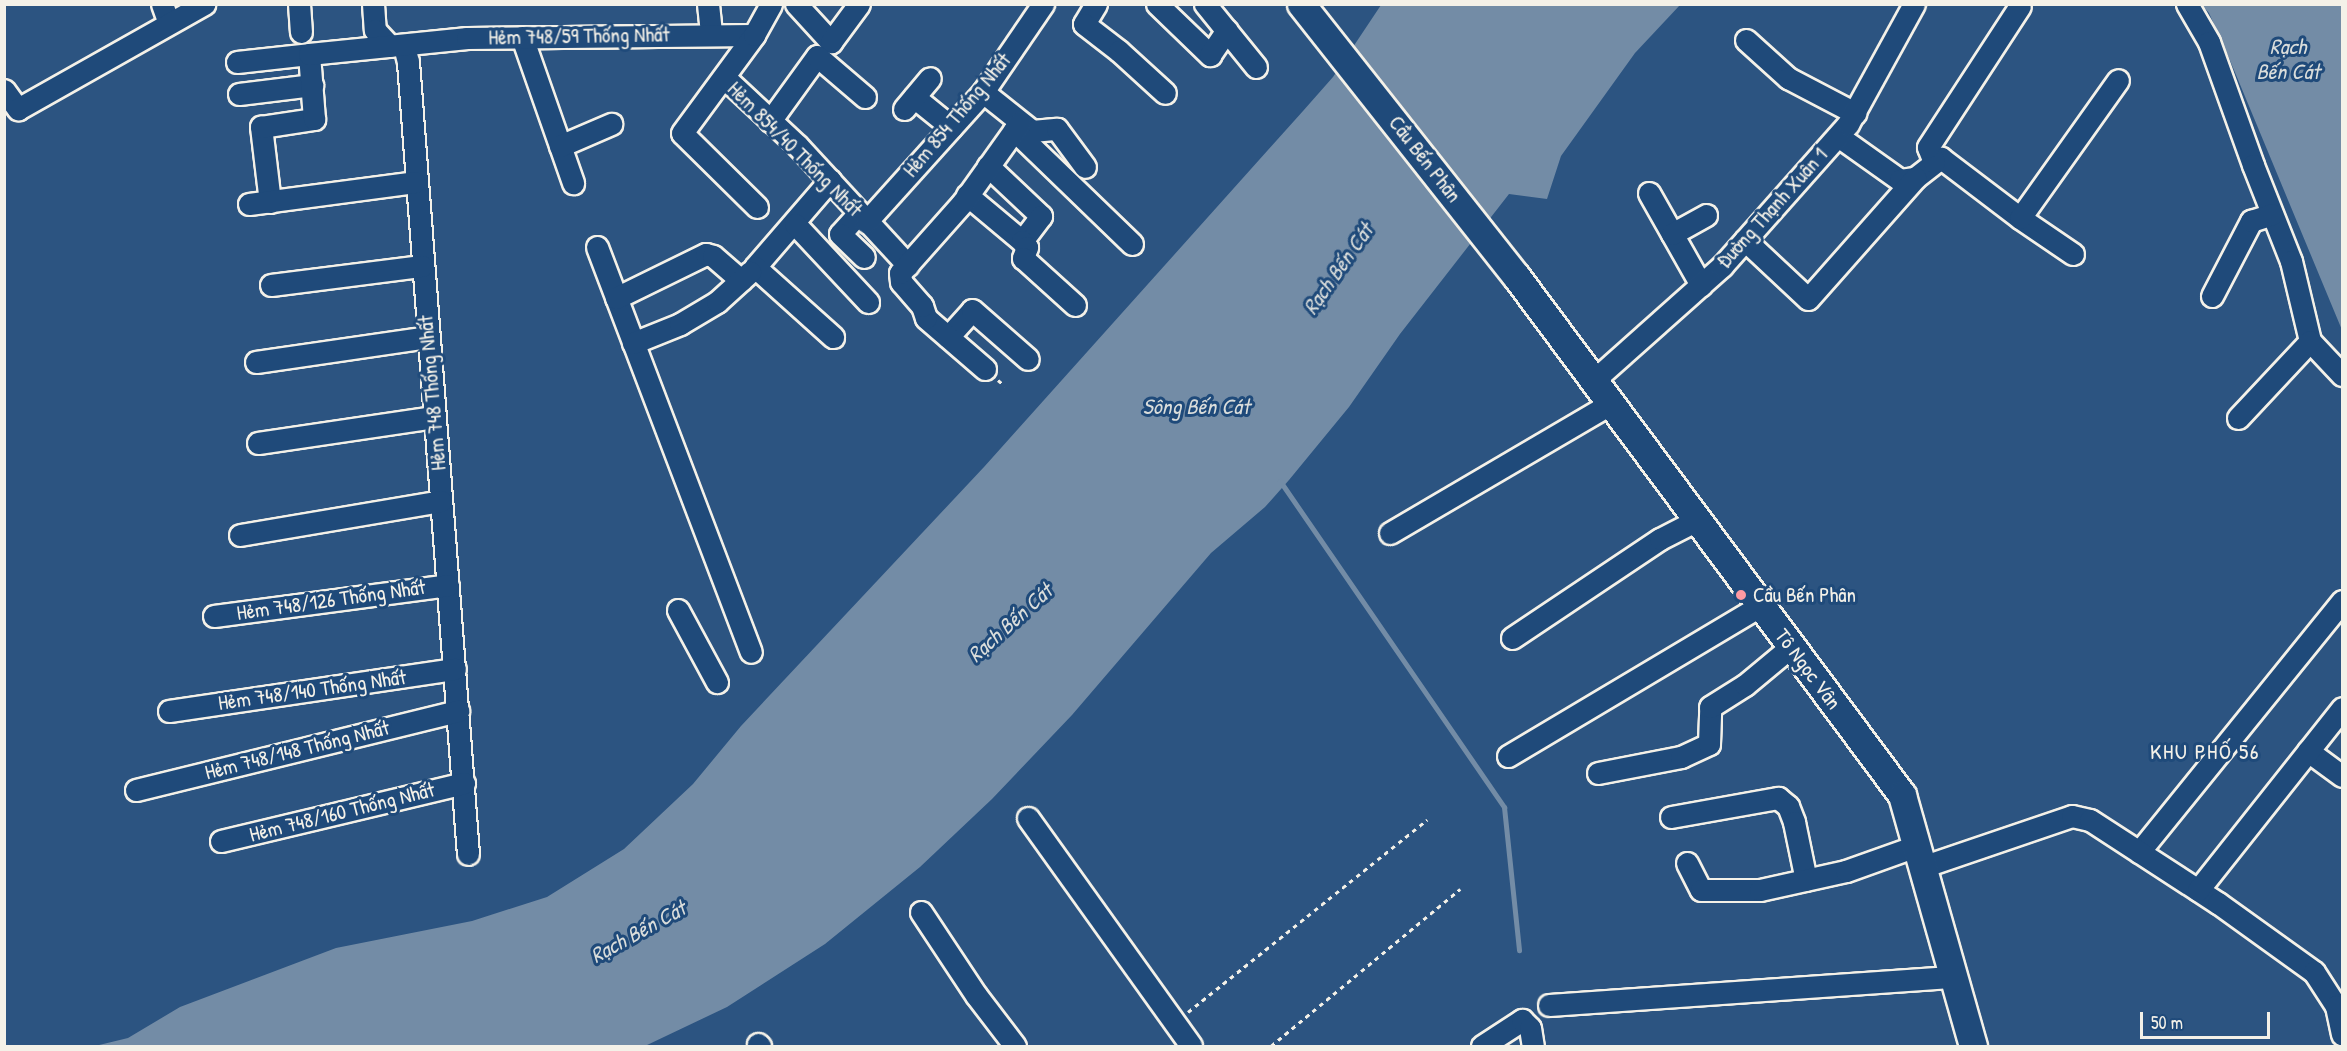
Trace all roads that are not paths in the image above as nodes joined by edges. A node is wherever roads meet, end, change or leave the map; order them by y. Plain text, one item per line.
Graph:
1 (204, 4) edge
2 (299, 4) edge
3 (373, 4) edge
4 (708, 4) edge
5 (771, 4) edge
6 (796, 4) edge
7 (860, 4) edge
8 (1043, 4) edge
9 (1096, 4) edge
10 (1158, 4) edge
11 (1205, 4) edge
12 (1301, 4) edge
13 (1914, 4) edge
14 (2187, 4) edge
15 (2020, 6) dead end
16 (166, 14) edge
17 (1227, 30) junction
18 (301, 32) dead end
19 (711, 35) junction
20 (754, 35) junction
21 (522, 37) junction
22 (1746, 40) dead end
23 (397, 46) junction
24 (309, 54) junction
25 (237, 62) dead end
26 (1257, 67) dead end
27 (723, 77) junction
28 (930, 78) dead end
29 (2118, 80) dead end
30 (312, 85) junction
31 (4, 90) edge
32 (982, 92) junction
33 (1164, 93) dead end
34 (239, 94) dead end
35 (866, 97) dead end
36 (11, 112) edge
37 (1854, 113) junction
38 (770, 121) junction
39 (611, 124) dead end
40 (1017, 126) junction
41 (951, 127) junction
42 (1838, 136) junction
43 (560, 146) junction
44 (1934, 162) junction
45 (988, 166) junction
46 (1085, 167) dead end
47 (1915, 177) junction
48 (830, 180) junction
49 (415, 182) junction
50 (573, 183) dead end
51 (1649, 193) dead end
52 (968, 195) junction
53 (270, 202) junction
54 (249, 204) dead end
55 (757, 207) dead end
56 (1706, 214) dead end
57 (2272, 214) junction
58 (862, 217) junction
59 (2020, 218) junction
60 (795, 224) junction
61 (1672, 234) junction
62 (1745, 240) junction
63 (1022, 241) junction
64 (1132, 244) dead end
65 (597, 248) dead end
66 (2073, 254) dead end
67 (864, 257) dead end
68 (908, 265) junction
69 (422, 266) junction
70 (748, 274) junction
71 (1516, 276) joint
72 (271, 285) dead end
73 (1701, 285) junction
74 (2212, 296) dead end
75 (616, 298) junction
76 (868, 302) dead end
77 (1075, 305) dead end
78 (428, 337) junction
79 (833, 337) dead end
80 (948, 337) junction
81 (2310, 341) junction
82 (633, 343) junction
83 (1028, 359) dead end
84 (256, 362) dead end
85 (985, 369) dead end
86 (2343, 375) edge
87 (1593, 381) junction
88 (1610, 404) junction
89 (434, 417) junction
90 (2238, 418) dead end
91 (258, 443) dead end
92 (441, 501) junction
93 (1697, 520) junction
94 (1390, 533) dead end
95 (240, 535) dead end
96 (448, 585) junction
97 (2343, 602) edge
98 (1761, 605) junction
99 (678, 610) dead end
100 (214, 616) dead end
101 (1512, 638) dead end
102 (1792, 646) junction
103 (751, 652) dead end
104 (455, 669) junction
105 (717, 682) dead end
106 (2343, 708) edge
107 (168, 711) dead end
108 (458, 711) junction
109 (2308, 751) junction
110 (1508, 756) dead end
111 (1598, 773) dead end
112 (2343, 776) edge
113 (136, 790) dead end
114 (465, 791) junction
115 (1671, 817) dead end
116 (1028, 818) dead end
117 (221, 842) dead end
118 (2139, 852) junction
119 (468, 854) dead end
120 (1919, 856) junction
121 (1687, 863) dead end
122 (1806, 880) junction
123 (2198, 890) junction
124 (921, 912) dead end
125 (1954, 977) junction
126 (1549, 1005) dead end
127 (2339, 1005) edge
128 (2343, 1034) edge
129 (1015, 1047) edge
130 (1191, 1047) edge
131 (1482, 1047) edge
132 (1533, 1047) edge
133 (1973, 1047) edge

1 - 16 street
2 - 18 street
3 - 23 street, Hẻm 748 Thống Nhất
4 - 19 street
5 - 20 street
6 - 7 street
8 - 32 street, Hẻm 854 Thống Nhất
9 - 33 street
10 - 17 street
11 - 17 street
12 - 71 main road, Cầu Bến Phân
13 - 37 street, Đường Thạnh Xuân 1
14 - 57 street
15 - 44 street
16 - 36 street
17 - 26 street
19 - 20 street, Hẻm 748/59 Thống Nhất
19 - 21 street, Hẻm 748/59 Thống Nhất
20 - 27 street
21 - 23 street, Hẻm 748/59 Thống Nhất
21 - 43 street
22 - 37 street
23 - 24 street, Hẻm 748/59 Thống Nhất
23 - 49 street, Hẻm 748 Thống Nhất
24 - 25 street, Hẻm 748/59 Thống Nhất
24 - 30 street
27 - 38 street, Hẻm 854/40 Thống Nhất
27 - 55 street
28 - 41 street
29 - 59 street
30 - 34 street
30 - 53 street
31 - 36 street
32 - 40 street
32 - 41 street, Hẻm 854 Thống Nhất
35 - 38 street
37 - 42 street, Đường Thạnh Xuân 1
38 - 48 street, Hẻm 854/40 Thống Nhất
39 - 43 street
40 - 45 street
40 - 46 street
40 - 64 street
41 - 58 street, Hẻm 854 Thống Nhất
42 - 47 street
42 - 62 street, Đường Thạnh Xuân 1
43 - 50 street
44 - 47 street
44 - 59 street
45 - 52 street
45 - 63 street
47 - 62 street
48 - 58 street, Hẻm 854/40 Thống Nhất
48 - 60 street
49 - 53 street
49 - 69 street, Hẻm 748 Thống Nhất
51 - 61 street
52 - 63 street
52 - 68 street
53 - 54 street
56 - 61 street
57 - 74 street
57 - 81 street
58 - 67 street, Hẻm 854 Thống Nhất
58 - 68 street, Hẻm 854/40 Thống Nhất
59 - 66 street
60 - 70 street
60 - 76 street
61 - 73 street
62 - 73 street, Đường Thạnh Xuân 1
63 - 77 street
65 - 75 street
68 - 80 street
69 - 72 street
69 - 78 street, Hẻm 748 Thống Nhất
70 - 75 street
70 - 79 street
70 - 82 street
71 - 87 main road, Tô Ngọc Vân
73 - 87 street, Đường Thạnh Xuân 1
75 - 82 street
78 - 84 street
78 - 89 street, Hẻm 748 Thống Nhất
80 - 83 street
80 - 85 street
81 - 86 street
81 - 90 street
82 - 103 street
87 - 88 main road, Tô Ngọc Vân
88 - 93 main road, Tô Ngọc Vân
88 - 94 street
89 - 91 street
89 - 92 street, Hẻm 748 Thống Nhất
92 - 95 street
92 - 96 street, Hẻm 748 Thống Nhất
93 - 98 main road, Tô Ngọc Vân
93 - 101 street
96 - 100 street, Hẻm 748/126 Thống Nhất
96 - 104 street, Hẻm 748 Thống Nhất
97 - 118 street
98 - 102 main road, Tô Ngọc Vân
98 - 110 street
99 - 105 street
102 - 111 street
102 - 120 main road, Tô Ngọc Vân
104 - 107 street, Hẻm 748/140 Thống Nhất
104 - 108 street, Hẻm 748 Thống Nhất
106 - 109 street
108 - 113 street, Hẻm 748/148 Thống Nhất
108 - 114 street, Hẻm 748 Thống Nhất
109 - 112 street
109 - 123 street
114 - 117 street, Hẻm 748/160 Thống Nhất
114 - 119 street, Hẻm 748 Thống Nhất
115 - 122 street
116 - 130 street
118 - 120 street
118 - 123 street
120 - 122 street
120 - 125 main road, Tô Ngọc Vân
121 - 122 street
123 - 127 street
124 - 129 street
125 - 126 street
125 - 133 main road, Tô Ngọc Vân
127 - 128 street
131 - 132 street

